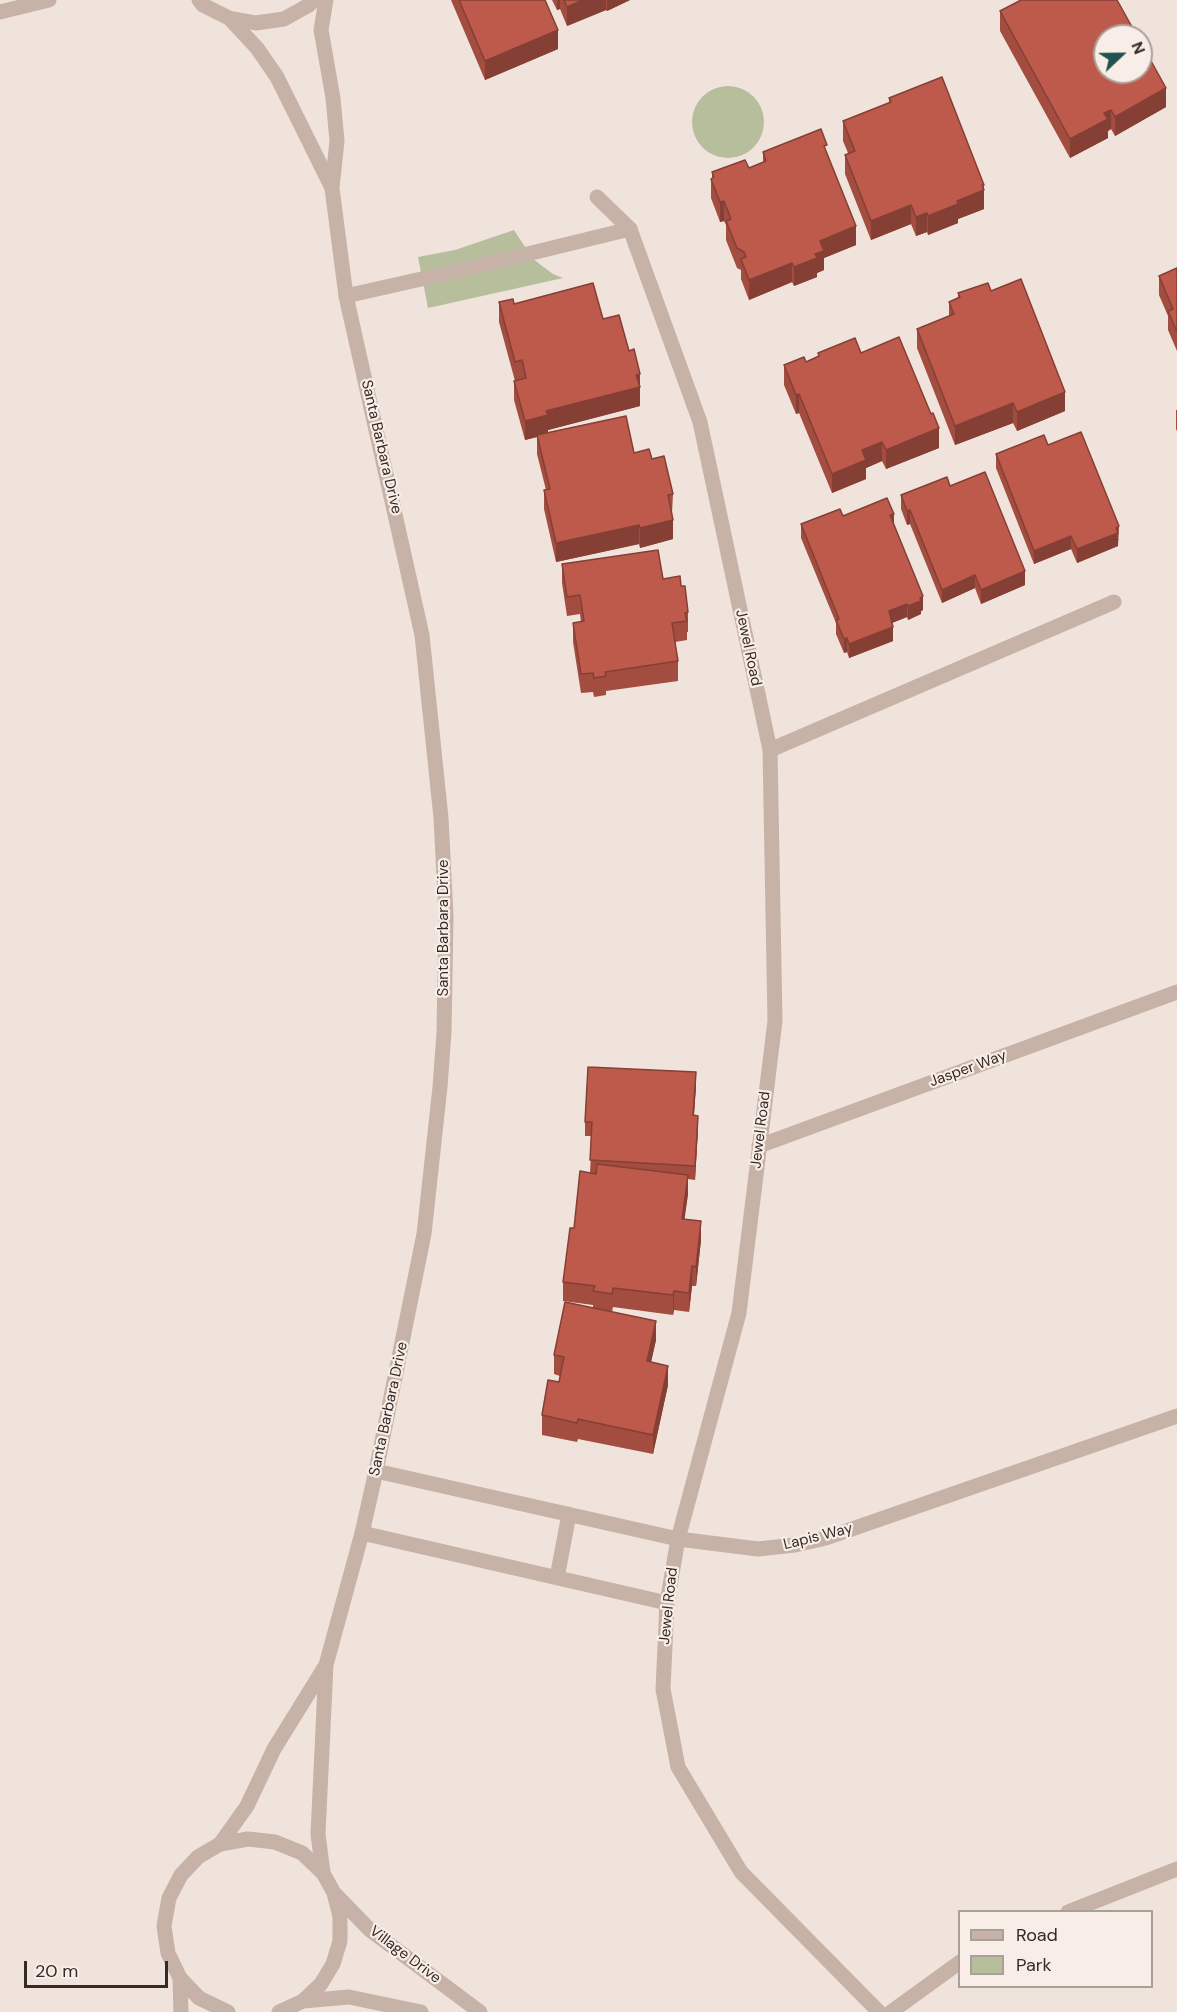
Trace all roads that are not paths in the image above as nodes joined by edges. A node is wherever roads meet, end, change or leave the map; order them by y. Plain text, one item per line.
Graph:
1 (49, 0) edge
2 (199, 0) edge
3 (314, 0) edge
4 (326, 0) edge
5 (0, 12) edge
6 (229, 18) junction
7 (332, 188) junction
8 (597, 197) dead end
9 (630, 229) junction
10 (346, 296) junction
11 (1114, 602) dead end
12 (770, 750) junction
13 (1177, 993) edge
14 (759, 1146) junction
15 (1177, 1416) edge
16 (376, 1471) junction
17 (569, 1514) junction
18 (362, 1533) junction
19 (678, 1539) junction
20 (556, 1578) junction
21 (667, 1603) junction
22 (326, 1665) junction
23 (220, 1844) junction
24 (1177, 1869) edge
25 (323, 1873) junction
26 (334, 1893) junction
27 (1071, 1910) edge
28 (958, 1963) edge
29 (180, 1978) junction
30 (303, 2001) junction
31 (281, 2011) edge
32 (181, 2012) edge
33 (228, 2012) edge
34 (421, 2012) edge
35 (480, 2012) edge
36 (879, 2012) edge
37 (891, 2012) edge

1 - 5 street
2 - 6 street
3 - 6 street
4 - 7 street, Santa Barbara Drive
6 - 7 street, Santa Barbara Drive
7 - 10 street, Santa Barbara Drive
8 - 9 street, Jewel Road
9 - 10 street
9 - 12 street, Jewel Road
10 - 16 street, Santa Barbara Drive
11 - 12 street
12 - 14 street, Jewel Road
13 - 14 street, Jasper Way
14 - 19 street, Jewel Road
15 - 19 street, Lapis Way
16 - 17 street, Lapis Way
16 - 18 street, Santa Barbara Drive
17 - 19 street, Lapis Way
17 - 20 street
18 - 20 street
18 - 22 street, Santa Barbara Drive
19 - 21 street, Jewel Road
20 - 21 street
21 - 36 street, Jewel Road
22 - 23 street, Santa Barbara Drive
22 - 25 street, Santa Barbara Drive
23 - 25 street
23 - 29 street
24 - 27 street
25 - 26 street
26 - 30 street
26 - 35 street, Village Drive
28 - 37 street
29 - 32 street
29 - 33 street
30 - 31 street
30 - 34 street

